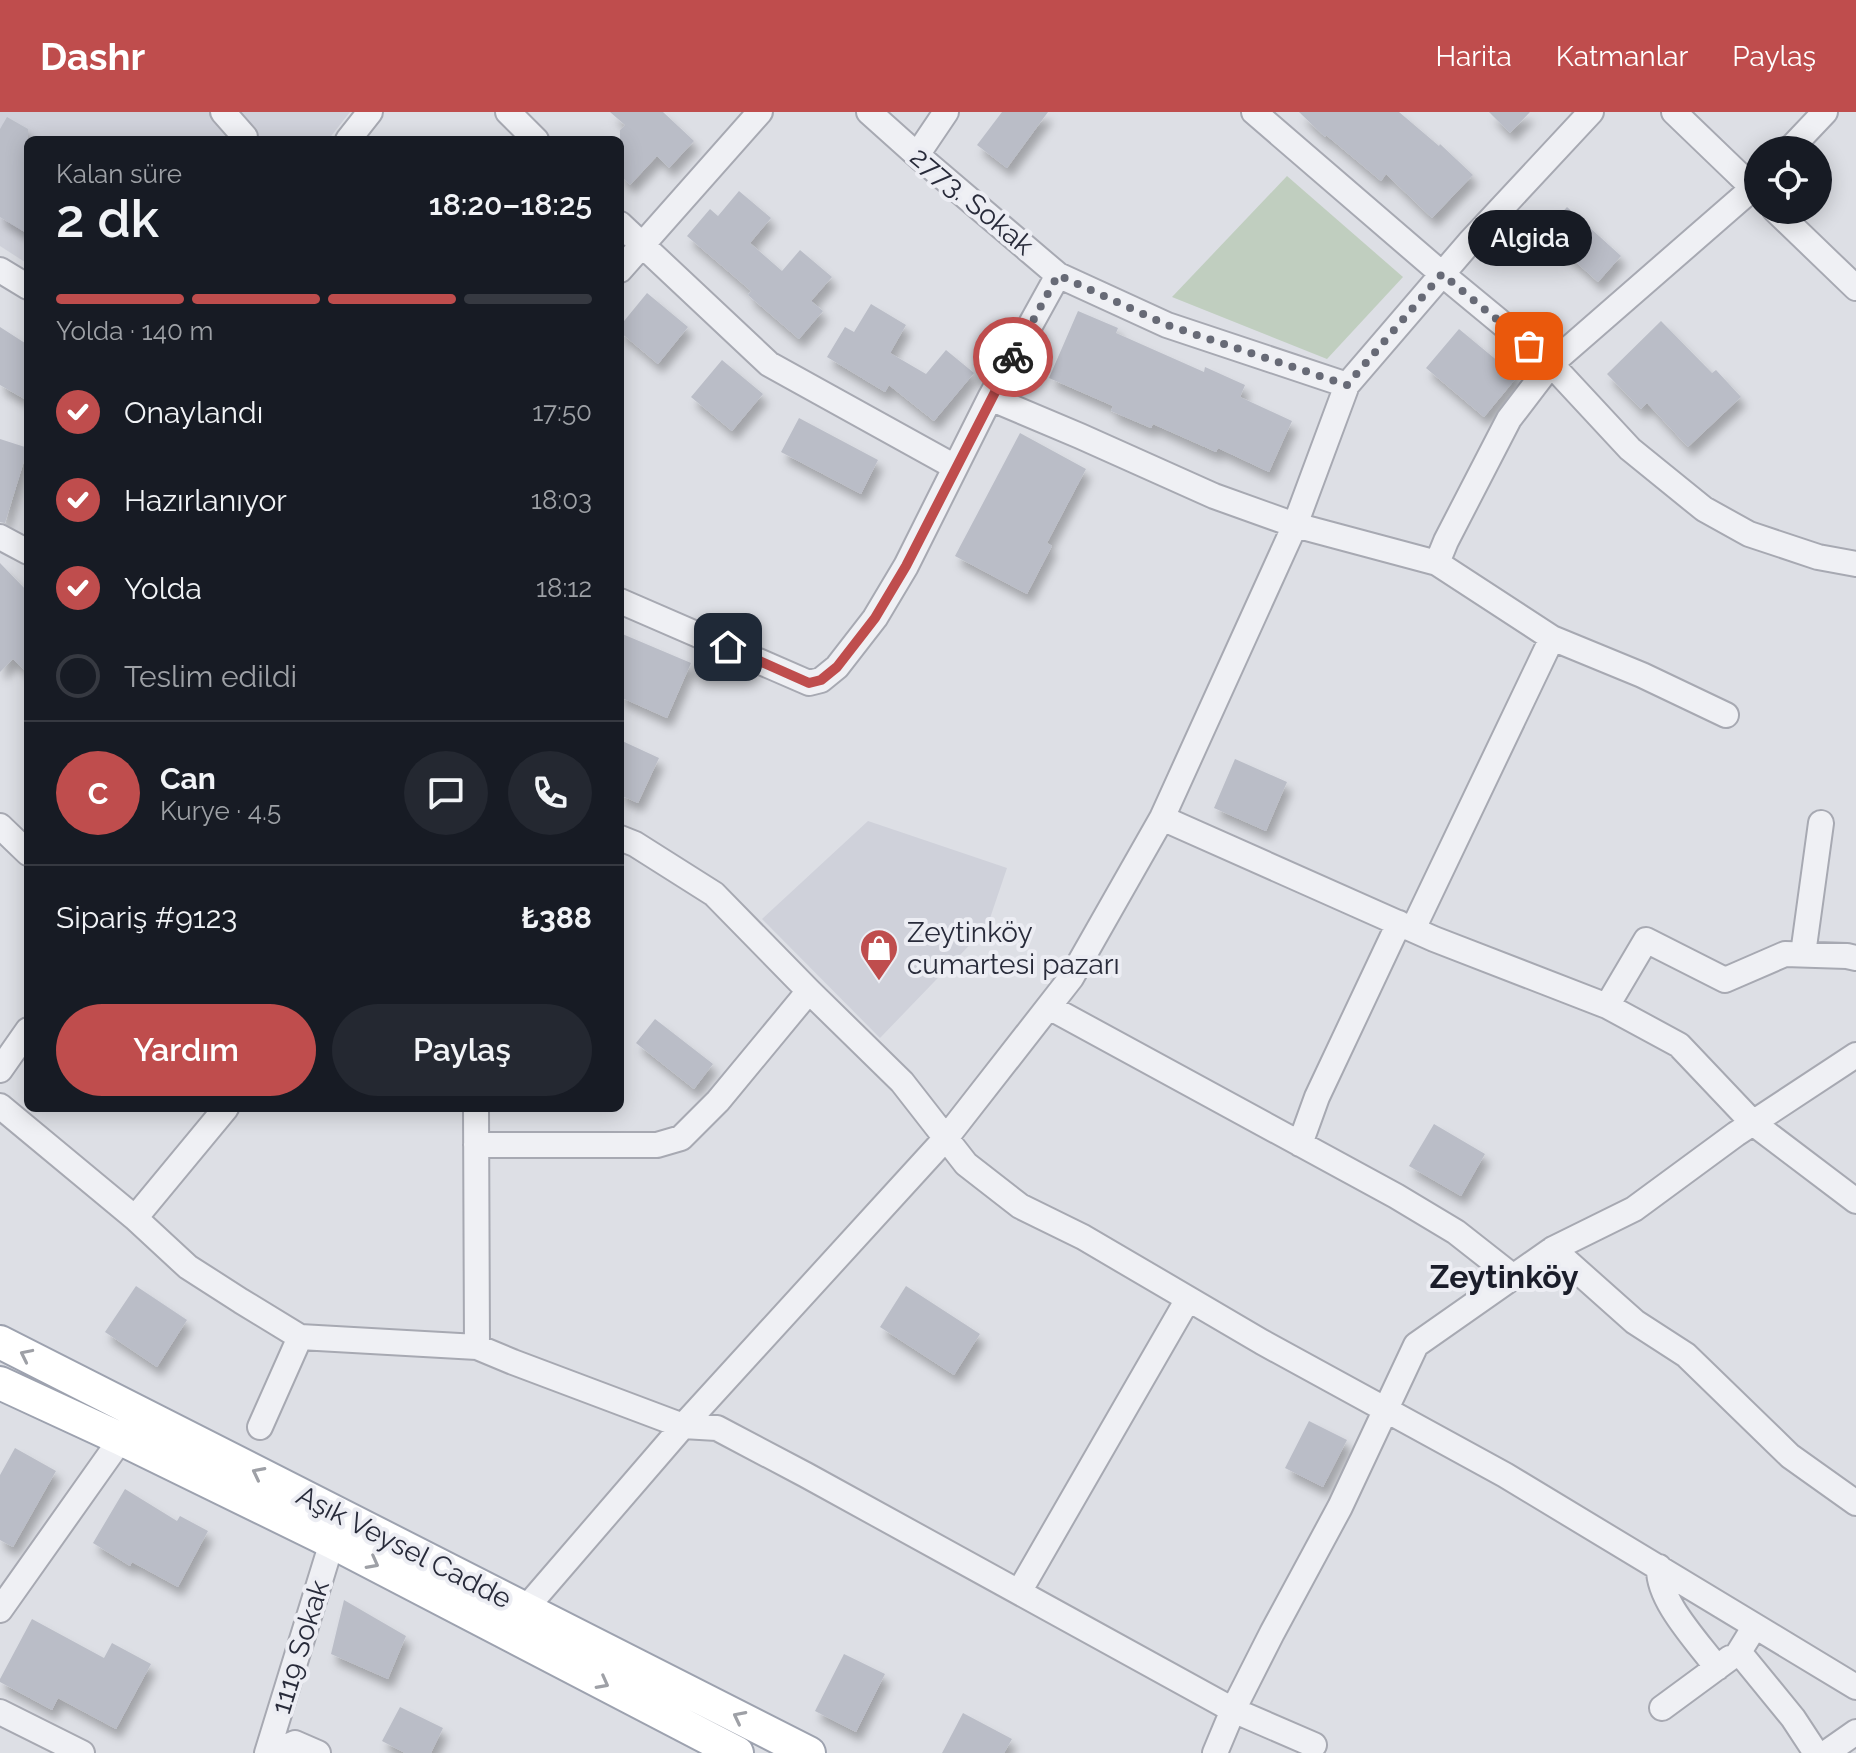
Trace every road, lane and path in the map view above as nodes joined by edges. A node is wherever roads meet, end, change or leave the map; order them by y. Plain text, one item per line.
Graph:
1 (223, 112) edge
2 (370, 112) edge
3 (508, 112) edge
4 (760, 112) edge
5 (869, 112) edge
6 (946, 112) edge
7 (1254, 112) edge
8 (1591, 112) edge
9 (1674, 112) edge
10 (1825, 112) edge
11 (244, 136) edge
12 (351, 136) edge
13 (532, 136) edge
14 (1802, 136) edge
15 (917, 155) junction
16 (1744, 177) edge
17 (1744, 198) edge
18 (1790, 224) edge
19 (624, 228) edge
20 (641, 244) junction
21 (624, 265) edge
22 (0, 270) edge
23 (1442, 274) junction
24 (1058, 275) junction
25 (24, 285) edge
26 (1856, 288) edge
27 (1551, 364) junction
28 (1347, 385) junction
29 (990, 398) junction
30 (955, 467) junction
31 (1295, 525) junction
32 (0, 537) edge
33 (24, 550) edge
34 (1437, 563) junction
35 (1856, 564) edge
36 (624, 603) edge
37 (1552, 638) junction
38 (1726, 715) dead end
39 (1162, 818) junction
40 (1821, 823) dead end
41 (0, 826) edge
42 (624, 840) edge
43 (24, 849) edge
44 (1406, 926) junction
45 (1803, 954) junction
46 (1856, 958) edge
47 (809, 991) junction
48 (1607, 1006) junction
49 (1049, 1007) junction
50 (24, 1036) edge
51 (1856, 1055) edge
52 (0, 1070) edge
53 (0, 1106) edge
54 (223, 1112) edge
55 (476, 1112) edge
56 (1753, 1123) junction
57 (946, 1138) junction
58 (1300, 1144) junction
59 (476, 1145) junction
60 (1856, 1201) edge
61 (135, 1218) junction
62 (1553, 1249) junction
63 (1512, 1276) junction
64 (1188, 1299) junction
65 (300, 1337) junction
66 (0, 1342) edge
67 (477, 1347) junction
68 (0, 1383) edge
69 (1386, 1409) junction
70 (683, 1426) junction
71 (260, 1427) dead end
72 (121, 1439) junction
73 (1856, 1503) edge
74 (332, 1542) junction
75 (1659, 1567) junction
76 (1019, 1592) junction
77 (526, 1608) junction
78 (0, 1610) edge
79 (1755, 1626) junction
80 (1739, 1652) junction
81 (1717, 1668) junction
82 (1856, 1687) edge
83 (1662, 1708) dead end
84 (1233, 1710) junction
85 (0, 1712) edge
86 (1854, 1738) edge
87 (1314, 1745) dead end
88 (82, 1753) edge
89 (270, 1753) edge
90 (318, 1753) edge
91 (737, 1753) edge
92 (809, 1753) edge
93 (1215, 1753) edge
94 (1816, 1753) edge
95 (1826, 1753) edge

1 - 11 street
2 - 12 street
3 - 13 street
4 - 20 street
5 - 15 street, 2773. Sokak
6 - 15 street
7 - 23 street
8 - 23 street
9 - 16 street
10 - 14 street
15 - 24 street, 2773. Sokak
17 - 27 street
18 - 26 street
19 - 20 street
20 - 21 street
20 - 30 street
22 - 25 street
23 - 27 street
23 - 28 street
24 - 28 street, 2773. Sokak
24 - 29 street
27 - 34 street
27 - 35 street
28 - 31 street
29 - 30 street
29 - 31 street
30 - 36 street
31 - 34 street
31 - 39 street
32 - 33 street
34 - 37 street
37 - 38 street
37 - 44 street
39 - 44 street
39 - 49 street
40 - 45 street
41 - 43 street
42 - 47 street
44 - 48 street
44 - 58 street
45 - 46 street
45 - 48 street
47 - 57 street
47 - 59 street
48 - 56 street
49 - 57 street
49 - 58 street
50 - 52 street
51 - 56 street
53 - 61 street
54 - 61 street
55 - 59 street
56 - 60 street
56 - 62 street
57 - 64 street
57 - 70 street
58 - 63 street
59 - 67 street
61 - 65 street
62 - 63 street
62 - 73 street
63 - 69 street
64 - 69 street
64 - 76 street
65 - 67 street
65 - 71 street
77 -> 66 main road, Aşık Veysel Cadde
67 - 70 street
68 - 72 main road, Aşık Veysel Cadde
69 - 75 street
69 - 84 street
70 - 76 street
70 - 77 street
72 - 74 main road, Aşık Veysel Cadde
72 - 78 street
74 - 89 street, 1119 Sokak
74 -> 91 main road, Aşık Veysel Cadde
75 - 79 street
75 - 81 street
76 - 84 street
92 -> 77 main road, Aşık Veysel Cadde
79 - 80 street
79 - 82 street
80 - 81 street
80 - 94 street
81 - 83 street
84 - 87 street
84 - 93 street
85 - 88 street
86 - 95 street
89 - 90 street

